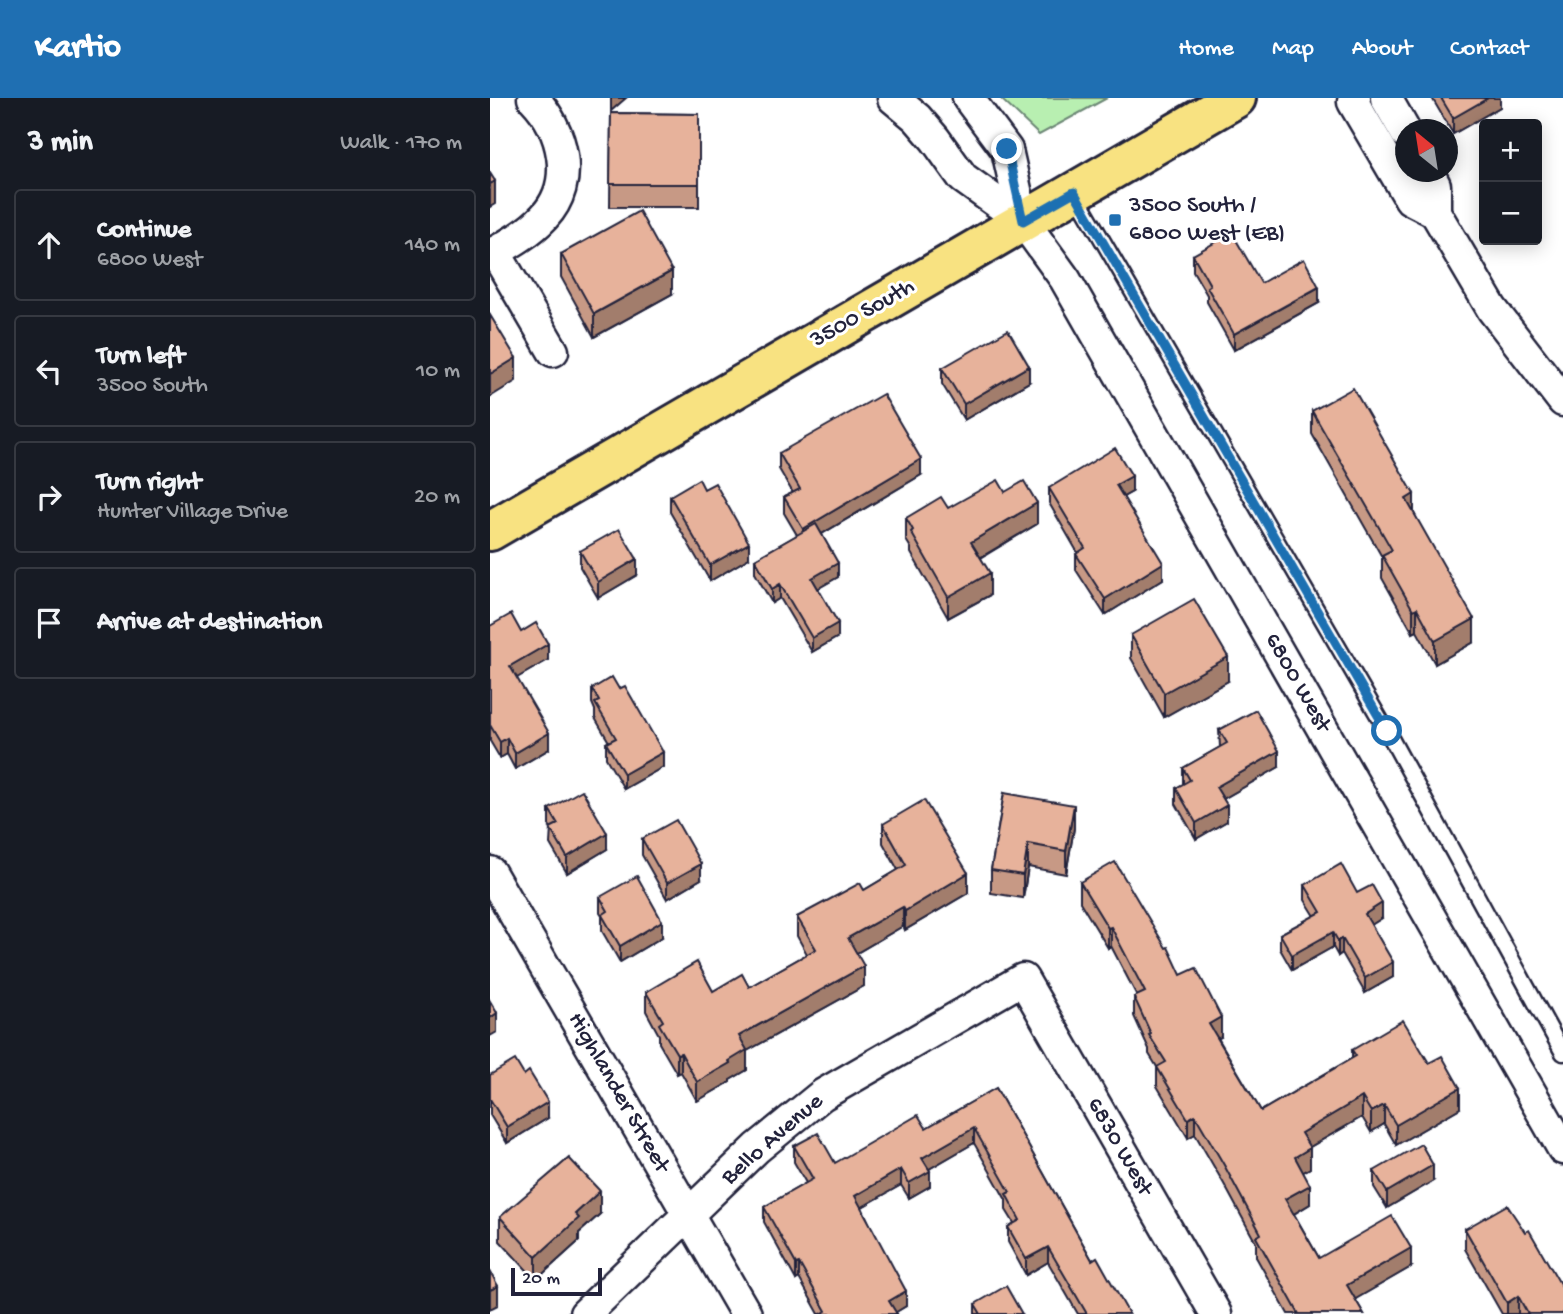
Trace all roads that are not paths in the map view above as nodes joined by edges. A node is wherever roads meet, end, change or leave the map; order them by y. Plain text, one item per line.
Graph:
1 (533, 98) edge
2 (893, 98) edge
3 (968, 98) edge
4 (1236, 98) edge
5 (1355, 98) edge
6 (1386, 98) edge
7 (1397, 119) edge
8 (1434, 182) edge
9 (1074, 192) junction
10 (1435, 212) junction
11 (1023, 221) junction
12 (493, 254) edge
13 (553, 351) dead end
14 (1563, 401) edge
15 (490, 531) edge
16 (490, 872) edge
17 (1023, 979) joint
18 (1563, 1053) edge
19 (1563, 1149) edge
20 (689, 1216) junction
21 (585, 1314) edge
22 (746, 1314) edge
23 (1216, 1314) edge

1 - 12 street
2 - 11 street
3 - 11 street
4 - 9 main road, 3500 South
5 - 10 street
6 - 7 street
8 - 10 street
9 - 11 main road, 3500 South
9 - 18 lane
10 - 14 street
11 - 15 main road, 3500 South
11 - 19 street, 6800 West
12 - 13 street
16 - 20 street, Highlander Street
17 - 20 street, Bello Avenue
17 - 23 street, 6830 West
20 - 21 street, Bello Avenue
20 - 22 street, Highlander Street

